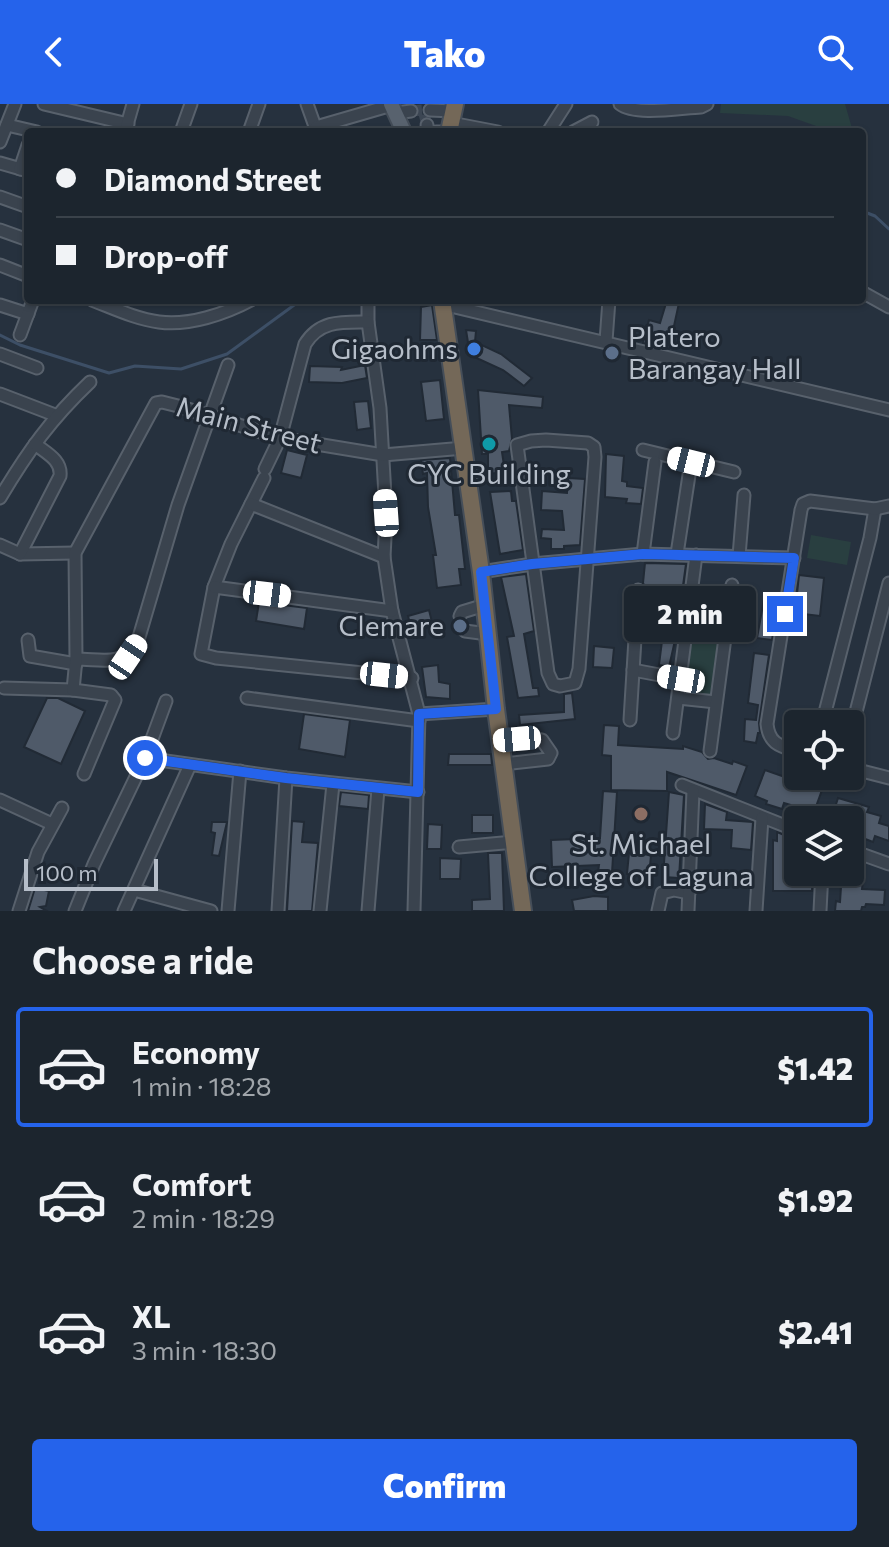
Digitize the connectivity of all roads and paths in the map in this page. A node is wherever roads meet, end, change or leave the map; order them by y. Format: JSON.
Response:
{"nodes":[{"id":1,"x":15,"y":104,"type":"edge"},
{"id":2,"x":44,"y":104,"type":"edge"},
{"id":3,"x":133,"y":104,"type":"edge"},
{"id":4,"x":191,"y":104,"type":"edge"},
{"id":5,"x":259,"y":104,"type":"edge"},
{"id":6,"x":307,"y":104,"type":"edge"},
{"id":7,"x":566,"y":104,"type":"edge"},
{"id":8,"x":620,"y":104,"type":"edge"},
{"id":9,"x":707,"y":104,"type":"edge"},
{"id":10,"x":397,"y":108,"type":"edge"},
{"id":11,"x":430,"y":110,"type":"dead end"},
{"id":12,"x":452,"y":118,"type":"edge"},
{"id":13,"x":592,"y":122,"type":"dead end"},
{"id":14,"x":7,"y":125,"type":"junction"},
{"id":15,"x":127,"y":128,"type":"edge"},
{"id":16,"x":182,"y":128,"type":"edge"},
{"id":17,"x":250,"y":128,"type":"edge"},
{"id":18,"x":315,"y":128,"type":"edge"},
{"id":19,"x":323,"y":128,"type":"edge"},
{"id":20,"x":403,"y":128,"type":"edge"},
{"id":21,"x":434,"y":128,"type":"edge"},
{"id":22,"x":485,"y":128,"type":"edge"},
{"id":23,"x":551,"y":128,"type":"edge"},
{"id":24,"x":581,"y":128,"type":"edge"},
{"id":25,"x":24,"y":129,"type":"edge"},
{"id":26,"x":0,"y":142,"type":"edge"},
{"id":27,"x":0,"y":163,"type":"edge"},
{"id":28,"x":24,"y":170,"type":"edge"},
{"id":29,"x":0,"y":197,"type":"edge"},
{"id":30,"x":24,"y":206,"type":"edge"},
{"id":31,"x":0,"y":230,"type":"edge"},
{"id":32,"x":24,"y":239,"type":"edge"},
{"id":33,"x":0,"y":265,"type":"edge"},
{"id":34,"x":24,"y":274,"type":"edge"},
{"id":35,"x":866,"y":294,"type":"edge"},
{"id":36,"x":32,"y":304,"type":"edge"},
{"id":37,"x":117,"y":304,"type":"edge"},
{"id":38,"x":244,"y":304,"type":"edge"},
{"id":39,"x":368,"y":304,"type":"edge"},
{"id":40,"x":442,"y":304,"type":"edge"},
{"id":41,"x":450,"y":304,"type":"edge"},
{"id":42,"x":609,"y":304,"type":"edge"},
{"id":43,"x":0,"y":305,"type":"edge"},
{"id":44,"x":889,"y":307,"type":"edge"},
{"id":45,"x":28,"y":314,"type":"junction"},
{"id":46,"x":368,"y":322,"type":"junction"},
{"id":47,"x":20,"y":335,"type":"dead end"},
{"id":48,"x":606,"y":341,"type":"junction"},
{"id":49,"x":0,"y":354,"type":"edge"},
{"id":50,"x":228,"y":365,"type":"dead end"},
{"id":51,"x":37,"y":368,"type":"dead end"},
{"id":52,"x":90,"y":382,"type":"dead end"},
{"id":53,"x":0,"y":394,"type":"edge"},
{"id":54,"x":889,"y":410,"type":"edge"},
{"id":55,"x":55,"y":415,"type":"junction"},
{"id":56,"x":209,"y":417,"type":"junction"},
{"id":57,"x":280,"y":438,"type":"junction"},
{"id":58,"x":35,"y":444,"type":"junction"},
{"id":59,"x":464,"y":448,"type":"junction"},
{"id":60,"x":643,"y":450,"type":"dead end"},
{"id":61,"x":383,"y":455,"type":"junction"},
{"id":62,"x":655,"y":462,"type":"dead end"},
{"id":63,"x":691,"y":462,"type":"junction"},
{"id":64,"x":734,"y":472,"type":"dead end"},
{"id":65,"x":744,"y":495,"type":"dead end"},
{"id":66,"x":0,"y":498,"type":"edge"},
{"id":67,"x":251,"y":504,"type":"junction"},
{"id":68,"x":889,"y":506,"type":"edge"},
{"id":69,"x":875,"y":509,"type":"junction"},
{"id":70,"x":0,"y":545,"type":"edge"},
{"id":71,"x":75,"y":553,"type":"junction"},
{"id":72,"x":20,"y":554,"type":"junction"},
{"id":73,"x":643,"y":554,"type":"junction"},
{"id":74,"x":677,"y":554,"type":"junction"},
{"id":75,"x":696,"y":555,"type":"junction"},
{"id":76,"x":739,"y":556,"type":"junction"},
{"id":77,"x":384,"y":557,"type":"junction"},
{"id":78,"x":794,"y":558,"type":"junction"},
{"id":79,"x":587,"y":559,"type":"junction"},
{"id":80,"x":532,"y":564,"type":"junction"},
{"id":81,"x":481,"y":572,"type":"junction"},
{"id":82,"x":889,"y":583,"type":"edge"},
{"id":83,"x":732,"y":585,"type":"dead end"},
{"id":84,"x":214,"y":587,"type":"junction"},
{"id":85,"x":638,"y":590,"type":"dead end"},
{"id":86,"x":485,"y":605,"type":"junction"},
{"id":87,"x":392,"y":611,"type":"junction"},
{"id":88,"x":637,"y":612,"type":"junction"},
{"id":89,"x":690,"y":614,"type":"junction"},
{"id":90,"x":728,"y":615,"type":"junction"},
{"id":91,"x":488,"y":634,"type":"junction"},
{"id":92,"x":28,"y":640,"type":"dead end"},
{"id":93,"x":76,"y":662,"type":"junction"},
{"id":94,"x":633,"y":670,"type":"junction"},
{"id":95,"x":412,"y":678,"type":"junction"},
{"id":96,"x":681,"y":679,"type":"junction"},
{"id":97,"x":4,"y":688,"type":"dead end"},
{"id":98,"x":73,"y":690,"type":"junction"},
{"id":99,"x":247,"y":698,"type":"dead end"},
{"id":100,"x":678,"y":698,"type":"junction"},
{"id":101,"x":166,"y":701,"type":"dead end"},
{"id":102,"x":716,"y":702,"type":"junction"},
{"id":103,"x":496,"y":709,"type":"junction"},
{"id":104,"x":826,"y":710,"type":"edge"},
{"id":105,"x":857,"y":710,"type":"edge"},
{"id":106,"x":419,"y":717,"type":"junction"},
{"id":107,"x":630,"y":720,"type":"dead end"},
{"id":108,"x":673,"y":733,"type":"dead end"},
{"id":109,"x":501,"y":741,"type":"junction"},
{"id":110,"x":784,"y":746,"type":"edge"},
{"id":111,"x":710,"y":751,"type":"dead end"},
{"id":112,"x":145,"y":758,"type":"junction"},
{"id":113,"x":504,"y":764,"type":"junction"},
{"id":114,"x":190,"y":765,"type":"junction"},
{"id":115,"x":240,"y":771,"type":"junction"},
{"id":116,"x":864,"y":772,"type":"edge"},
{"id":117,"x":84,"y":774,"type":"dead end"},
{"id":118,"x":286,"y":778,"type":"junction"},
{"id":119,"x":889,"y":778,"type":"edge"},
{"id":120,"x":333,"y":784,"type":"junction"},
{"id":121,"x":378,"y":789,"type":"junction"},
{"id":122,"x":418,"y":792,"type":"junction"},
{"id":123,"x":1,"y":802,"type":"edge"},
{"id":124,"x":62,"y":808,"type":"dead end"},
{"id":125,"x":762,"y":818,"type":"junction"},
{"id":126,"x":52,"y":824,"type":"junction"},
{"id":127,"x":784,"y":826,"type":"edge"},
{"id":128,"x":514,"y":842,"type":"junction"},
{"id":129,"x":459,"y":847,"type":"dead end"},
{"id":130,"x":864,"y":855,"type":"edge"},
{"id":131,"x":889,"y":864,"type":"edge"},
{"id":132,"x":821,"y":886,"type":"edge"},
{"id":133,"x":134,"y":890,"type":"junction"},
{"id":134,"x":689,"y":893,"type":"junction"},
{"id":135,"x":19,"y":911,"type":"edge"},
{"id":136,"x":75,"y":911,"type":"edge"},
{"id":137,"x":124,"y":911,"type":"edge"},
{"id":138,"x":211,"y":911,"type":"edge"},
{"id":139,"x":228,"y":911,"type":"edge"},
{"id":140,"x":278,"y":911,"type":"edge"},
{"id":141,"x":320,"y":911,"type":"edge"},
{"id":142,"x":368,"y":911,"type":"edge"},
{"id":143,"x":414,"y":911,"type":"edge"},
{"id":144,"x":523,"y":911,"type":"edge"},
{"id":145,"x":658,"y":911,"type":"edge"},
{"id":146,"x":688,"y":911,"type":"edge"},
{"id":147,"x":756,"y":911,"type":"edge"},
{"id":148,"x":820,"y":911,"type":"edge"}],
"edges":[{"from":1,"to":14,"type":"street"},
{"from":2,"to":15,"type":"street"},
{"from":3,"to":15,"type":"street"},
{"from":4,"to":16,"type":"street"},
{"from":5,"to":17,"type":"street"},
{"from":6,"to":18,"type":"street"},
{"from":7,"to":23,"type":"street"},
{"from":8,"to":9,"type":"street"},
{"from":10,"to":19,"type":"street"},
{"from":10,"to":20,"type":"main road"},
{"from":11,"to":12,"type":"street"},
{"from":12,"to":21,"type":"street"},
{"from":12,"to":22,"type":"street"},
{"from":13,"to":24,"type":"street"},
{"from":14,"to":25,"type":"street"},
{"from":14,"to":26,"type":"street"},
{"from":27,"to":28,"type":"street"},
{"from":29,"to":30,"type":"street"},
{"from":31,"to":32,"type":"street"},
{"from":33,"to":34,"type":"street"},
{"from":35,"to":44,"type":"street"},
{"from":36,"to":45,"type":"street"},
{"from":37,"to":38,"type":"street"},
{"from":39,"to":46,"type":"street"},
{"from":40,"to":59,"type":"highway"},
{"from":41,"to":48,"type":"street"},
{"from":42,"to":48,"type":"street"},
{"from":43,"to":45,"type":"street"},
{"from":45,"to":47,"type":"street"},
{"from":46,"to":57,"type":"street"},
{"from":46,"to":61,"type":"street"},
{"from":48,"to":54,"type":"street"},
{"from":49,"to":51,"type":"street"},
{"from":50,"to":56,"type":"street"},
{"from":52,"to":55,"type":"street"},
{"from":53,"to":55,"type":"street"},
{"from":55,"to":58,"type":"street"},
{"from":56,"to":57,"type":"street","name":"Main Street"},
{"from":56,"to":71,"type":"street","name":"Main Street"},
{"from":56,"to":93,"type":"street"},
{"from":57,"to":61,"type":"street","name":"Main Street"},
{"from":57,"to":67,"type":"street"},
{"from":58,"to":66,"type":"street"},
{"from":58,"to":72,"type":"street"},
{"from":59,"to":61,"type":"street","name":"Main Street"},
{"from":59,"to":81,"type":"highway"},
{"from":60,"to":63,"type":"street"},
{"from":61,"to":77,"type":"street"},
{"from":62,"to":73,"type":"street"},
{"from":63,"to":64,"type":"street"},
{"from":63,"to":74,"type":"street"},
{"from":65,"to":76,"type":"street"},
{"from":67,"to":77,"type":"street"},
{"from":67,"to":84,"type":"street"},
{"from":68,"to":69,"type":"street"},
{"from":69,"to":78,"type":"street"},
{"from":69,"to":104,"type":"street"},
{"from":70,"to":72,"type":"street"},
{"from":71,"to":72,"type":"street"},
{"from":71,"to":93,"type":"street"},
{"from":73,"to":74,"type":"street"},
{"from":73,"to":79,"type":"street"},
{"from":74,"to":75,"type":"street"},
{"from":75,"to":76,"type":"street"},
{"from":75,"to":89,"type":"street"},
{"from":76,"to":78,"type":"street"},
{"from":77,"to":87,"type":"street"},
{"from":78,"to":110,"type":"street"},
{"from":79,"to":80,"type":"street"},
{"from":79,"to":80,"type":"street"},
{"from":79,"to":80,"type":"street"},
{"from":80,"to":81,"type":"street"},
{"from":81,"to":86,"type":"highway"},
{"from":82,"to":105,"type":"street"},
{"from":83,"to":90,"type":"street"},
{"from":84,"to":87,"type":"street"},
{"from":84,"to":95,"type":"street"},
{"from":85,"to":88,"type":"street"},
{"from":86,"to":91,"type":"highway"},
{"from":86,"to":91,"type":"street"},
{"from":87,"to":95,"type":"street"},
{"from":88,"to":89,"type":"street"},
{"from":88,"to":94,"type":"street"},
{"from":89,"to":90,"type":"street"},
{"from":89,"to":96,"type":"street"},
{"from":90,"to":102,"type":"street"},
{"from":91,"to":103,"type":"highway"},
{"from":92,"to":93,"type":"street"},
{"from":93,"to":98,"type":"street"},
{"from":94,"to":96,"type":"street"},
{"from":94,"to":107,"type":"street"},
{"from":95,"to":106,"type":"street"},
{"from":96,"to":100,"type":"street"},
{"from":97,"to":98,"type":"street"},
{"from":98,"to":117,"type":"street"},
{"from":99,"to":106,"type":"street"},
{"from":100,"to":102,"type":"street"},
{"from":100,"to":108,"type":"street"},
{"from":101,"to":112,"type":"street"},
{"from":102,"to":111,"type":"street"},
{"from":103,"to":106,"type":"street"},
{"from":103,"to":109,"type":"highway"},
{"from":106,"to":122,"type":"street"},
{"from":109,"to":113,"type":"highway"},
{"from":109,"to":113,"type":"street"},
{"from":112,"to":114,"type":"street"},
{"from":112,"to":136,"type":"street"},
{"from":113,"to":128,"type":"highway"},
{"from":114,"to":115,"type":"street"},
{"from":114,"to":133,"type":"street"},
{"from":115,"to":118,"type":"street"},
{"from":115,"to":139,"type":"street"},
{"from":116,"to":119,"type":"street"},
{"from":118,"to":120,"type":"street"},
{"from":118,"to":140,"type":"street"},
{"from":120,"to":121,"type":"street"},
{"from":120,"to":141,"type":"street"},
{"from":121,"to":122,"type":"street"},
{"from":121,"to":142,"type":"street"},
{"from":122,"to":143,"type":"street"},
{"from":123,"to":126,"type":"street"},
{"from":124,"to":126,"type":"street"},
{"from":125,"to":127,"type":"street"},
{"from":125,"to":134,"type":"street"},
{"from":125,"to":147,"type":"street"},
{"from":126,"to":135,"type":"street"},
{"from":128,"to":129,"type":"street"},
{"from":128,"to":144,"type":"highway"},
{"from":130,"to":131,"type":"street"},
{"from":132,"to":148,"type":"street"},
{"from":133,"to":137,"type":"street"},
{"from":133,"to":138,"type":"street"},
{"from":134,"to":145,"type":"street"},
{"from":134,"to":146,"type":"street"}]}
